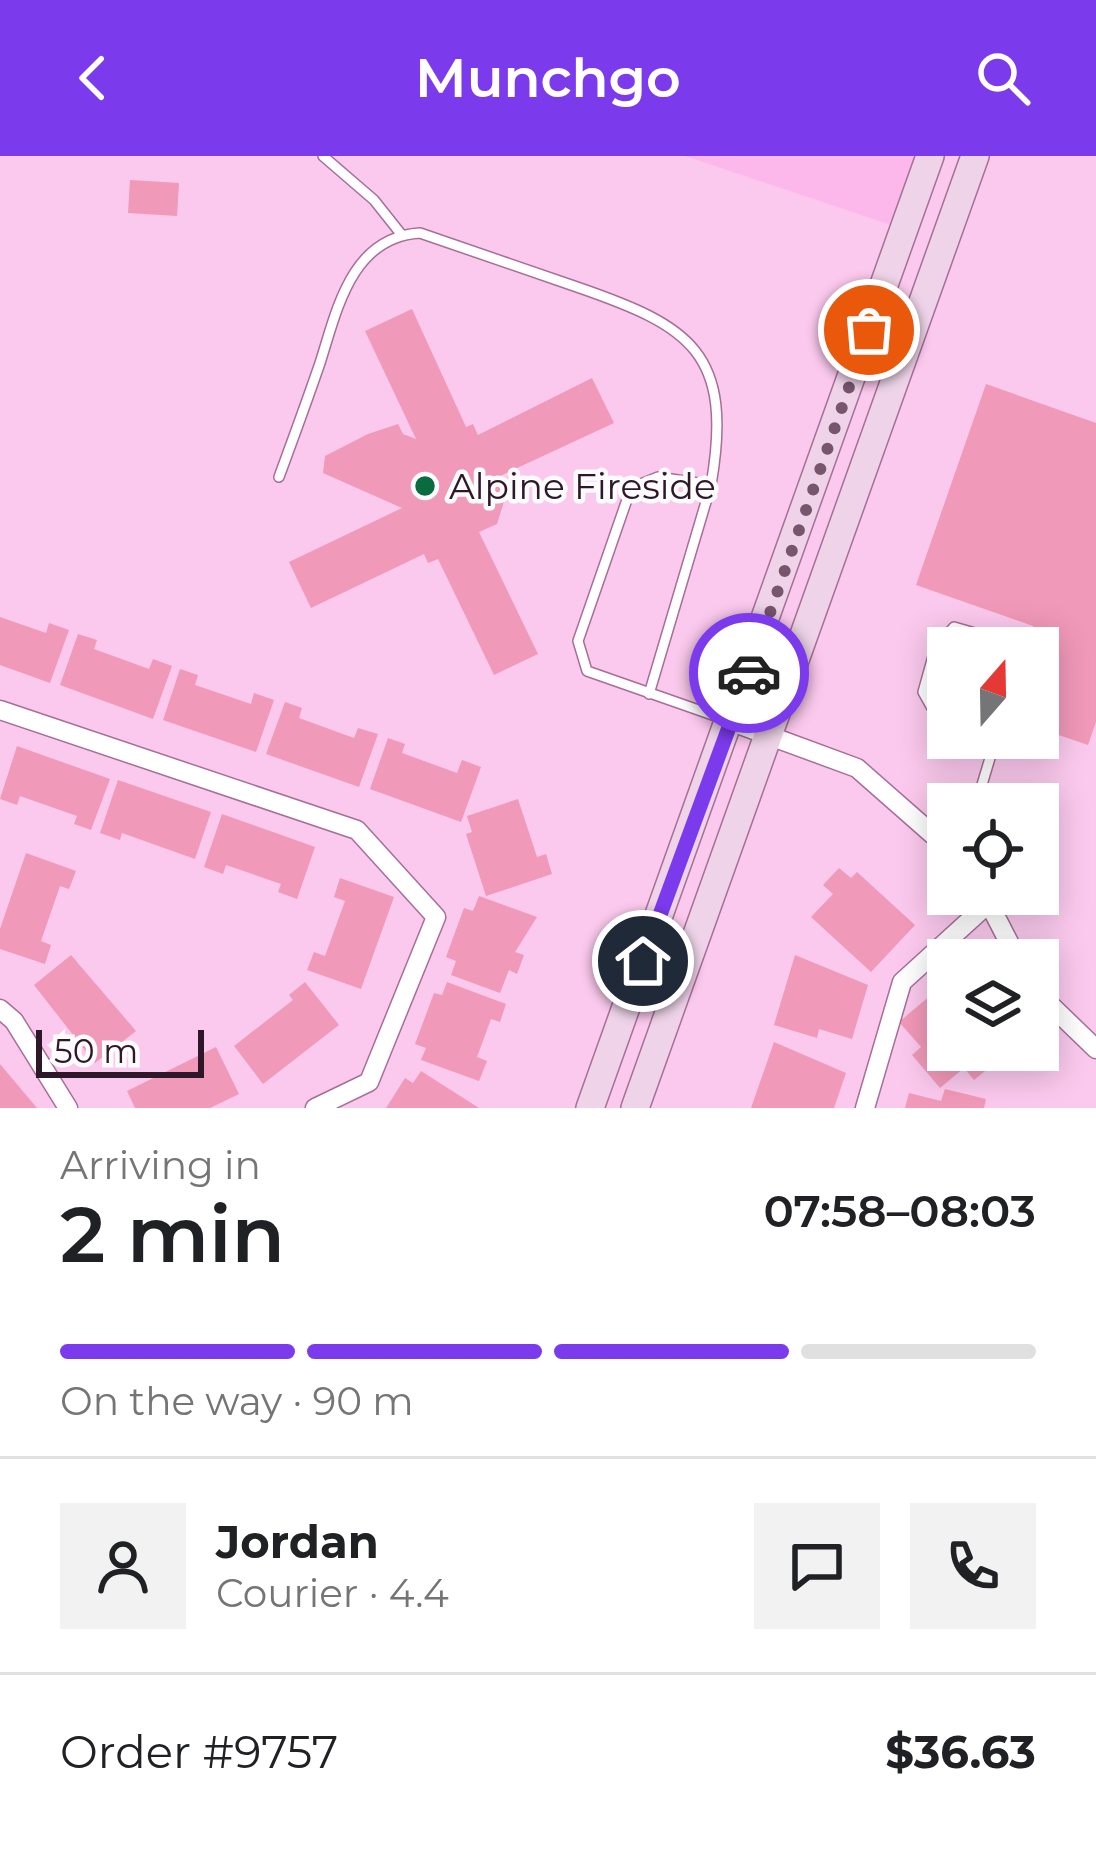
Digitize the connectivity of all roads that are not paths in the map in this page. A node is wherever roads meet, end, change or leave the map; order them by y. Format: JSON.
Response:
{"nodes":[{"id":1,"x":323,"y":156,"type":"edge"},
{"id":2,"x":930,"y":156,"type":"edge"},
{"id":3,"x":975,"y":156,"type":"edge"},
{"id":4,"x":401,"y":234,"type":"junction"},
{"id":5,"x":279,"y":477,"type":"dead end"},
{"id":6,"x":711,"y":485,"type":"junction"},
{"id":7,"x":649,"y":694,"type":"junction"},
{"id":8,"x":0,"y":710,"type":"edge"},
{"id":9,"x":732,"y":722,"type":"junction"},
{"id":10,"x":768,"y":735,"type":"junction"},
{"id":11,"x":927,"y":830,"type":"edge"},
{"id":12,"x":970,"y":915,"type":"edge"},
{"id":13,"x":0,"y":1009,"type":"edge"},
{"id":14,"x":1059,"y":1013,"type":"edge"},
{"id":15,"x":1096,"y":1049,"type":"edge"},
{"id":16,"x":68,"y":1108,"type":"edge"},
{"id":17,"x":315,"y":1108,"type":"edge"},
{"id":18,"x":590,"y":1108,"type":"edge"},
{"id":19,"x":635,"y":1108,"type":"edge"},
{"id":20,"x":865,"y":1108,"type":"edge"}],
"edges":[{"from":1,"to":4,"type":"lane"},
{"from":2,"to":9,"type":"main road"},
{"from":3,"to":10,"type":"main road"},
{"from":4,"to":5,"type":"lane"},
{"from":4,"to":6,"type":"lane"},
{"from":6,"to":7,"type":"lane"},
{"from":6,"to":7,"type":"lane"},
{"from":7,"to":9,"type":"lane"},
{"from":8,"to":17,"type":"street"},
{"from":9,"to":10,"type":"street"},
{"from":9,"to":18,"type":"main road"},
{"from":10,"to":11,"type":"street"},
{"from":10,"to":19,"type":"main road"},
{"from":12,"to":20,"type":"street"},
{"from":13,"to":16,"type":"street"},
{"from":14,"to":15,"type":"street"}]}
